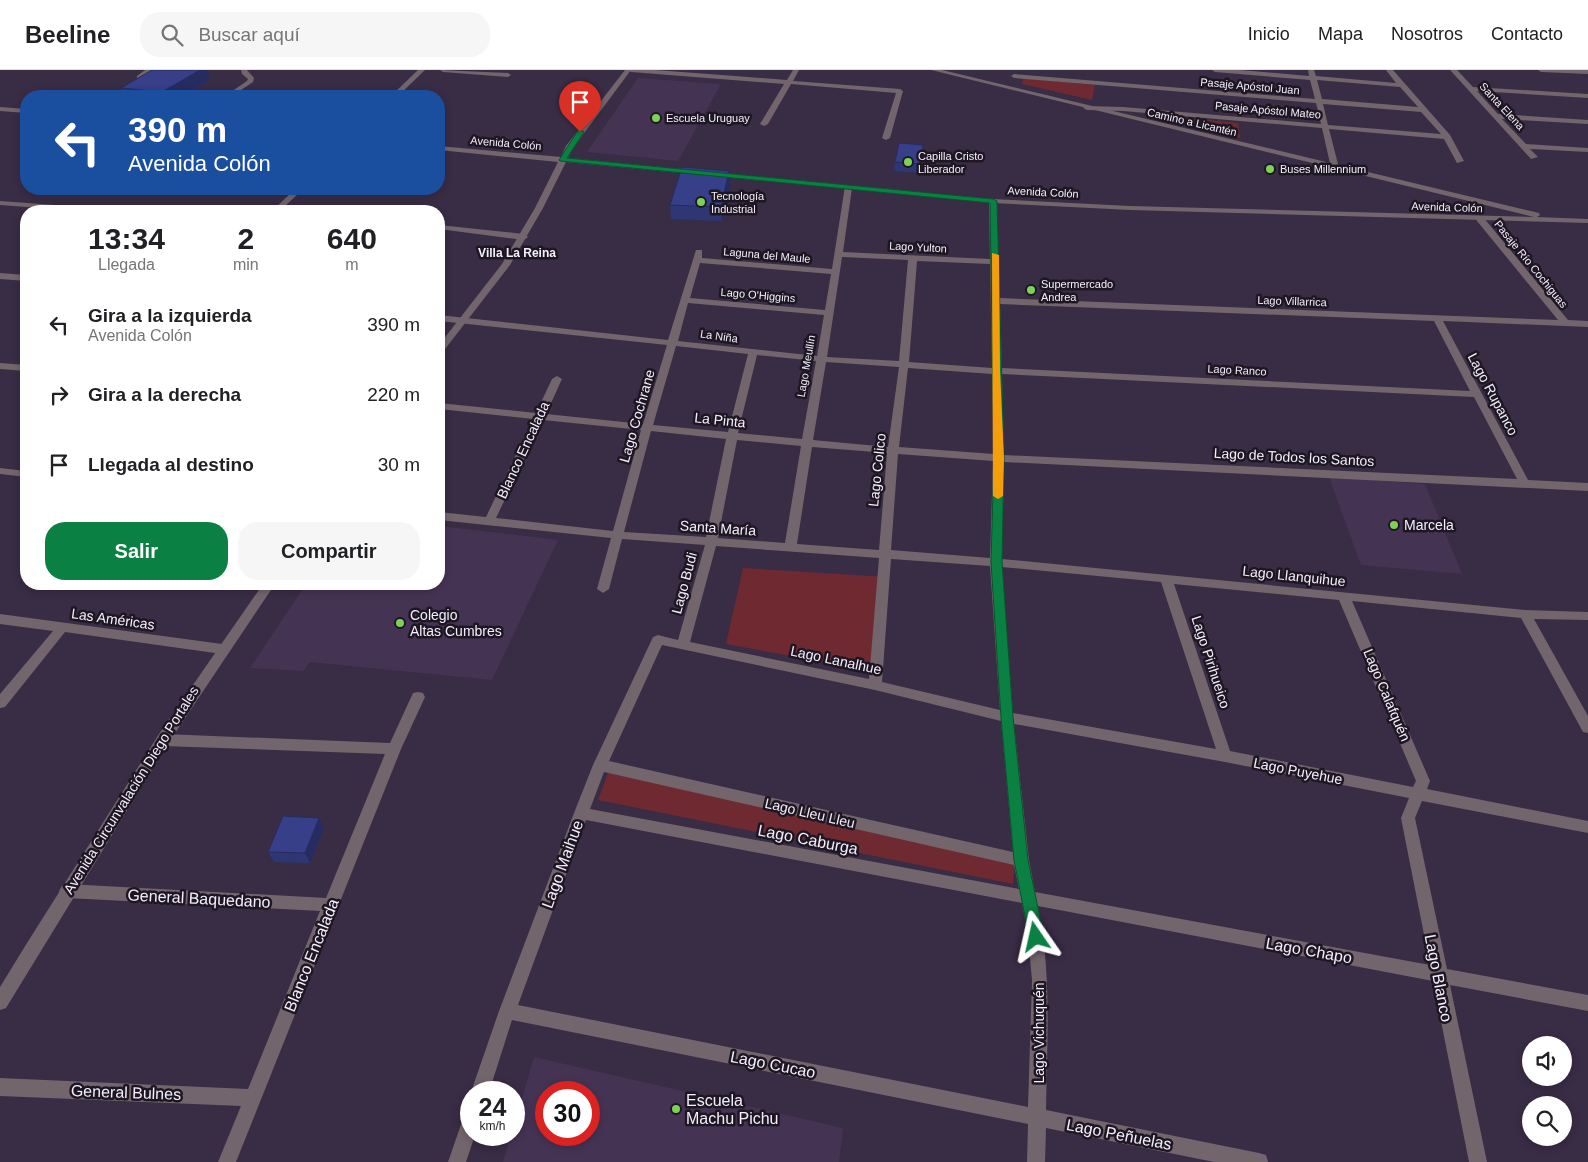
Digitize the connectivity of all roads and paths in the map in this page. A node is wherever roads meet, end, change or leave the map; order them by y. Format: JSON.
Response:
{"nodes":[{"id":1,"x":150,"y":70,"type":"edge"},
{"id":2,"x":244,"y":70,"type":"edge"},
{"id":3,"x":422,"y":70,"type":"edge"},
{"id":4,"x":444,"y":70,"type":"edge"},
{"id":5,"x":629,"y":70,"type":"edge"},
{"id":6,"x":796,"y":70,"type":"edge"},
{"id":7,"x":934,"y":70,"type":"edge"},
{"id":8,"x":1215,"y":70,"type":"edge"},
{"id":9,"x":1389,"y":70,"type":"edge"},
{"id":10,"x":1453,"y":70,"type":"edge"},
{"id":11,"x":1541,"y":70,"type":"edge"},
{"id":12,"x":1588,"y":72,"type":"edge"},
{"id":13,"x":1015,"y":73,"type":"edge"},
{"id":14,"x":1312,"y":74,"type":"edge"},
{"id":15,"x":508,"y":75,"type":"dead end"},
{"id":16,"x":140,"y":77,"type":"edge"},
{"id":17,"x":790,"y":82,"type":"junction"},
{"id":18,"x":1401,"y":85,"type":"junction"},
{"id":19,"x":1471,"y":89,"type":"junction"},
{"id":20,"x":237,"y":90,"type":"edge"},
{"id":21,"x":400,"y":90,"type":"edge"},
{"id":22,"x":1012,"y":90,"type":"junction"},
{"id":23,"x":1588,"y":96,"type":"edge"},
{"id":24,"x":1319,"y":102,"type":"junction"},
{"id":25,"x":1087,"y":108,"type":"junction"},
{"id":26,"x":0,"y":109,"type":"edge"},
{"id":27,"x":20,"y":110,"type":"edge"},
{"id":28,"x":1424,"y":110,"type":"junction"},
{"id":29,"x":1496,"y":116,"type":"junction"},
{"id":30,"x":1588,"y":122,"type":"edge"},
{"id":31,"x":764,"y":124,"type":"dead end"},
{"id":32,"x":1325,"y":127,"type":"junction"},
{"id":33,"x":886,"y":138,"type":"dead end"},
{"id":34,"x":1447,"y":138,"type":"junction"},
{"id":35,"x":1524,"y":146,"type":"junction"},
{"id":36,"x":445,"y":149,"type":"edge"},
{"id":37,"x":1588,"y":150,"type":"edge"},
{"id":38,"x":1534,"y":157,"type":"dead end"},
{"id":39,"x":562,"y":160,"type":"junction"},
{"id":40,"x":1460,"y":161,"type":"dead end"},
{"id":41,"x":1335,"y":168,"type":"junction"},
{"id":42,"x":848,"y":188,"type":"junction"},
{"id":43,"x":1446,"y":194,"type":"junction"},
{"id":44,"x":293,"y":195,"type":"edge"},
{"id":45,"x":993,"y":201,"type":"junction"},
{"id":46,"x":0,"y":203,"type":"edge"},
{"id":47,"x":27,"y":205,"type":"edge"},
{"id":48,"x":282,"y":205,"type":"edge"},
{"id":49,"x":1466,"y":219,"type":"junction"},
{"id":50,"x":1480,"y":219,"type":"junction"},
{"id":51,"x":1560,"y":220,"type":"junction"},
{"id":52,"x":1588,"y":222,"type":"edge"},
{"id":53,"x":445,"y":228,"type":"edge"},
{"id":54,"x":524,"y":237,"type":"junction"},
{"id":55,"x":839,"y":254,"type":"junction"},
{"id":56,"x":698,"y":256,"type":"joint"},
{"id":57,"x":912,"y":258,"type":"junction"},
{"id":58,"x":995,"y":262,"type":"junction"},
{"id":59,"x":836,"y":272,"type":"junction"},
{"id":60,"x":0,"y":276,"type":"edge"},
{"id":61,"x":20,"y":278,"type":"edge"},
{"id":62,"x":685,"y":300,"type":"junction"},
{"id":63,"x":995,"y":301,"type":"junction"},
{"id":64,"x":829,"y":313,"type":"junction"},
{"id":65,"x":1437,"y":318,"type":"junction"},
{"id":66,"x":445,"y":319,"type":"edge"},
{"id":67,"x":461,"y":321,"type":"junction"},
{"id":68,"x":1565,"y":323,"type":"junction"},
{"id":69,"x":1588,"y":324,"type":"edge"},
{"id":70,"x":673,"y":342,"type":"junction"},
{"id":71,"x":445,"y":343,"type":"edge"},
{"id":72,"x":753,"y":353,"type":"junction"},
{"id":73,"x":820,"y":359,"type":"junction"},
{"id":74,"x":904,"y":364,"type":"junction"},
{"id":75,"x":0,"y":366,"type":"edge"},
{"id":76,"x":20,"y":368,"type":"edge"},
{"id":77,"x":996,"y":371,"type":"junction"},
{"id":78,"x":557,"y":379,"type":"dead end"},
{"id":79,"x":1477,"y":394,"type":"junction"},
{"id":80,"x":445,"y":407,"type":"edge"},
{"id":81,"x":539,"y":416,"type":"junction"},
{"id":82,"x":647,"y":428,"type":"junction"},
{"id":83,"x":732,"y":437,"type":"junction"},
{"id":84,"x":806,"y":443,"type":"junction"},
{"id":85,"x":893,"y":450,"type":"junction"},
{"id":86,"x":999,"y":458,"type":"junction"},
{"id":87,"x":0,"y":471,"type":"edge"},
{"id":88,"x":20,"y":473,"type":"edge"},
{"id":89,"x":1524,"y":483,"type":"junction"},
{"id":90,"x":1588,"y":487,"type":"edge"},
{"id":91,"x":445,"y":517,"type":"edge"},
{"id":92,"x":489,"y":522,"type":"junction"},
{"id":93,"x":618,"y":535,"type":"junction"},
{"id":94,"x":711,"y":543,"type":"junction"},
{"id":95,"x":790,"y":548,"type":"junction"},
{"id":96,"x":884,"y":555,"type":"junction"},
{"id":97,"x":996,"y":562,"type":"junction"},
{"id":98,"x":1166,"y":578,"type":"junction"},
{"id":99,"x":603,"y":589,"type":"dead end"},
{"id":100,"x":265,"y":590,"type":"edge"},
{"id":101,"x":1344,"y":597,"type":"junction"},
{"id":102,"x":1525,"y":614,"type":"junction"},
{"id":103,"x":1588,"y":616,"type":"edge"},
{"id":104,"x":0,"y":619,"type":"edge"},
{"id":105,"x":62,"y":628,"type":"junction"},
{"id":106,"x":658,"y":640,"type":"joint"},
{"id":107,"x":683,"y":646,"type":"junction"},
{"id":108,"x":222,"y":649,"type":"junction"},
{"id":109,"x":875,"y":685,"type":"junction"},
{"id":110,"x":418,"y":697,"type":"dead end"},
{"id":111,"x":0,"y":703,"type":"edge"},
{"id":112,"x":1007,"y":717,"type":"junction"},
{"id":113,"x":1588,"y":728,"type":"edge"},
{"id":114,"x":163,"y":740,"type":"junction"},
{"id":115,"x":394,"y":749,"type":"junction"},
{"id":116,"x":1224,"y":756,"type":"junction"},
{"id":117,"x":600,"y":765,"type":"junction"},
{"id":118,"x":1416,"y":794,"type":"junction"},
{"id":119,"x":581,"y":813,"type":"junction"},
{"id":120,"x":1588,"y":827,"type":"edge"},
{"id":121,"x":1021,"y":860,"type":"junction"},
{"id":122,"x":67,"y":891,"type":"junction"},
{"id":123,"x":1029,"y":899,"type":"junction"},
{"id":124,"x":332,"y":904,"type":"junction"},
{"id":125,"x":1438,"y":974,"type":"junction"},
{"id":126,"x":0,"y":1002,"type":"edge"},
{"id":127,"x":1588,"y":1003,"type":"edge"},
{"id":128,"x":507,"y":1011,"type":"junction"},
{"id":129,"x":484,"y":1081,"type":"edge"},
{"id":130,"x":0,"y":1087,"type":"edge"},
{"id":131,"x":252,"y":1098,"type":"junction"},
{"id":132,"x":1039,"y":1118,"type":"junction"},
{"id":133,"x":462,"y":1146,"type":"edge"},
{"id":134,"x":227,"y":1162,"type":"edge"},
{"id":135,"x":457,"y":1162,"type":"edge"},
{"id":136,"x":1036,"y":1162,"type":"edge"},
{"id":137,"x":1259,"y":1162,"type":"edge"},
{"id":138,"x":1478,"y":1162,"type":"edge"}],
"edges":[{"from":1,"to":16,"type":"street"},
{"from":2,"to":20,"type":"street"},
{"from":3,"to":21,"type":"street"},
{"from":4,"to":15,"type":"street"},
{"from":5,"to":17,"type":"street"},
{"from":5,"to":39,"type":"street"},
{"from":6,"to":17,"type":"street"},
{"from":7,"to":22,"type":"street","name":"Camino a Licantén"},
{"from":8,"to":14,"type":"street"},
{"from":9,"to":18,"type":"street"},
{"from":10,"to":19,"type":"street","name":"Santa Elena"},
{"from":11,"to":12,"type":"street"},
{"from":13,"to":22,"type":"street"},
{"from":13,"to":24,"type":"street","name":"Pasaje Apóstol Juan"},
{"from":14,"to":18,"type":"street"},
{"from":14,"to":24,"type":"street"},
{"from":17,"to":31,"type":"street"},
{"from":17,"to":33,"type":"street"},
{"from":18,"to":28,"type":"street"},
{"from":19,"to":23,"type":"street"},
{"from":19,"to":29,"type":"street","name":"Santa Elena"},
{"from":22,"to":25,"type":"street","name":"Camino a Licantén"},
{"from":24,"to":28,"type":"street","name":"Pasaje Apóstol Juan"},
{"from":24,"to":32,"type":"street"},
{"from":25,"to":32,"type":"street","name":"Pasaje Apóstol Mateo"},
{"from":25,"to":41,"type":"street","name":"Camino a Licantén"},
{"from":26,"to":27,"type":"street"},
{"from":28,"to":34,"type":"street"},
{"from":29,"to":30,"type":"street"},
{"from":29,"to":35,"type":"street","name":"Santa Elena"},
{"from":32,"to":34,"type":"street","name":"Pasaje Apóstol Mateo"},
{"from":32,"to":41,"type":"street"},
{"from":34,"to":40,"type":"street"},
{"from":35,"to":37,"type":"street"},
{"from":35,"to":38,"type":"street","name":"Santa Elena"},
{"from":36,"to":39,"type":"street","name":"Avenida Colón"},
{"from":39,"to":42,"type":"street","name":"Avenida Colón"},
{"from":39,"to":54,"type":"street"},
{"from":41,"to":43,"type":"street","name":"Camino a Licantén"},
{"from":42,"to":45,"type":"street","name":"Avenida Colón"},
{"from":42,"to":55,"type":"street","name":"Lago Meullín"},
{"from":43,"to":49,"type":"street"},
{"from":43,"to":51,"type":"street","name":"Camino a Licantén"},
{"from":44,"to":48,"type":"street"},
{"from":45,"to":49,"type":"street","name":"Avenida Colón"},
{"from":45,"to":58,"type":"street","name":"Lago Vichuquén"},
{"from":46,"to":47,"type":"street"},
{"from":49,"to":50,"type":"street","name":"Avenida Colón"},
{"from":50,"to":51,"type":"street","name":"Avenida Colón"},
{"from":50,"to":68,"type":"street","name":"Pasaje Río Cochiguas"},
{"from":51,"to":52,"type":"street","name":"Avenida Colón"},
{"from":53,"to":54,"type":"street"},
{"from":54,"to":67,"type":"street"},
{"from":55,"to":57,"type":"street","name":"Lago Yulton"},
{"from":55,"to":59,"type":"street","name":"Lago Meullín"},
{"from":56,"to":59,"type":"street","name":"Laguna del Maule"},
{"from":56,"to":62,"type":"street","name":"Lago Cochrane"},
{"from":57,"to":58,"type":"street","name":"Lago Yulton"},
{"from":57,"to":74,"type":"street","name":"Lago Colico"},
{"from":58,"to":63,"type":"street","name":"Lago Vichuquén"},
{"from":59,"to":64,"type":"street","name":"Lago Meullín"},
{"from":60,"to":61,"type":"street"},
{"from":62,"to":64,"type":"street","name":"Lago O'Higgins"},
{"from":62,"to":70,"type":"street","name":"Lago Cochrane"},
{"from":63,"to":65,"type":"street","name":"Lago Villarrica"},
{"from":63,"to":77,"type":"street","name":"Lago Vichuquén"},
{"from":64,"to":73,"type":"street","name":"Lago Meullín"},
{"from":65,"to":68,"type":"street","name":"Lago Villarrica"},
{"from":65,"to":79,"type":"street","name":"Lago Rupanco"},
{"from":66,"to":67,"type":"street","name":"La Niña"},
{"from":67,"to":70,"type":"street","name":"La Niña"},
{"from":67,"to":71,"type":"street"},
{"from":68,"to":69,"type":"street","name":"Lago Villarrica"},
{"from":70,"to":72,"type":"street","name":"La Niña"},
{"from":70,"to":82,"type":"street","name":"Lago Cochrane"},
{"from":72,"to":73,"type":"street","name":"La Niña"},
{"from":72,"to":83,"type":"street","name":"Lago Budi"},
{"from":73,"to":74,"type":"street","name":"La Niña"},
{"from":73,"to":84,"type":"street","name":"Lago Meullín"},
{"from":74,"to":77,"type":"street","name":"La Niña"},
{"from":74,"to":85,"type":"street","name":"Lago Colico"},
{"from":75,"to":76,"type":"street"},
{"from":77,"to":79,"type":"street","name":"Lago Ranco"},
{"from":77,"to":86,"type":"street","name":"Lago Vichuquén"},
{"from":78,"to":81,"type":"street","name":"Blanco Encalada"},
{"from":79,"to":89,"type":"street","name":"Lago Rupanco"},
{"from":80,"to":81,"type":"street","name":"La Pinta"},
{"from":81,"to":82,"type":"street","name":"La Pinta"},
{"from":81,"to":92,"type":"street","name":"Blanco Encalada"},
{"from":82,"to":83,"type":"street","name":"La Pinta"},
{"from":82,"to":93,"type":"street","name":"Lago Cochrane"},
{"from":83,"to":84,"type":"street","name":"La Pinta"},
{"from":83,"to":94,"type":"street","name":"Lago Budi"},
{"from":84,"to":85,"type":"street","name":"La Pinta"},
{"from":84,"to":95,"type":"street","name":"Lago Meullín"},
{"from":85,"to":86,"type":"street","name":"La Pinta"},
{"from":85,"to":96,"type":"street","name":"Lago Colico"},
{"from":86,"to":89,"type":"street","name":"Lago de Todos los Santos"},
{"from":86,"to":97,"type":"street","name":"Lago Vichuquén"},
{"from":87,"to":88,"type":"street"},
{"from":89,"to":90,"type":"street","name":"Lago de Todos los Santos"},
{"from":91,"to":92,"type":"street","name":"Santa María"},
{"from":92,"to":93,"type":"street","name":"Santa María"},
{"from":93,"to":94,"type":"street","name":"Santa María"},
{"from":93,"to":99,"type":"street","name":"Lago Cochrane"},
{"from":94,"to":95,"type":"street","name":"Santa María"},
{"from":94,"to":107,"type":"street","name":"Lago Budi"},
{"from":95,"to":96,"type":"street","name":"Santa María"},
{"from":96,"to":97,"type":"street","name":"Santa María"},
{"from":96,"to":109,"type":"street","name":"Lago Colico"},
{"from":97,"to":98,"type":"street","name":"Lago Llanquihue"},
{"from":97,"to":112,"type":"street","name":"Lago Vichuquén"},
{"from":98,"to":101,"type":"street","name":"Lago Llanquihue"},
{"from":98,"to":116,"type":"street","name":"Lago Pirihueico"},
{"from":100,"to":108,"type":"street","name":"Avenida Circunvalación Diego Portales"},
{"from":101,"to":102,"type":"street","name":"Lago Llanquihue"},
{"from":101,"to":118,"type":"street","name":"Lago Calafquén"},
{"from":102,"to":103,"type":"street","name":"Lago Llanquihue"},
{"from":102,"to":113,"type":"street"},
{"from":104,"to":105,"type":"street","name":"Las Américas"},
{"from":105,"to":108,"type":"street","name":"Las Américas"},
{"from":105,"to":111,"type":"street"},
{"from":106,"to":107,"type":"street","name":"Lago Lanalhue"},
{"from":106,"to":117,"type":"street","name":"Lago Maihue"},
{"from":107,"to":109,"type":"street","name":"Lago Lanalhue"},
{"from":108,"to":114,"type":"street","name":"Avenida Circunvalación Diego Portales"},
{"from":109,"to":112,"type":"street","name":"Lago Lanalhue"},
{"from":110,"to":115,"type":"street","name":"Blanco Encalada"},
{"from":112,"to":116,"type":"street","name":"Lago Puyehue"},
{"from":112,"to":121,"type":"street","name":"Lago Vichuquén"},
{"from":114,"to":115,"type":"street"},
{"from":114,"to":122,"type":"street","name":"Avenida Circunvalación Diego Portales"},
{"from":115,"to":124,"type":"street","name":"Blanco Encalada"},
{"from":116,"to":118,"type":"street","name":"Lago Puyehue"},
{"from":117,"to":119,"type":"street","name":"Lago Maihue"},
{"from":117,"to":121,"type":"street","name":"Lago Lleu Lleu"},
{"from":118,"to":120,"type":"street","name":"Lago Puyehue"},
{"from":118,"to":125,"type":"street","name":"Lago Blanco"},
{"from":119,"to":123,"type":"street","name":"Lago Caburga"},
{"from":119,"to":128,"type":"street","name":"Lago Maihue"},
{"from":121,"to":123,"type":"street","name":"Lago Vichuquén"},
{"from":122,"to":124,"type":"street","name":"General Baquedano"},
{"from":122,"to":126,"type":"street","name":"Avenida Circunvalación Diego Portales"},
{"from":123,"to":125,"type":"street","name":"Lago Chapo"},
{"from":123,"to":132,"type":"street","name":"Lago Vichuquén"},
{"from":124,"to":131,"type":"street","name":"Blanco Encalada"},
{"from":125,"to":127,"type":"street","name":"Lago Chapo"},
{"from":125,"to":138,"type":"street","name":"Lago Blanco"},
{"from":128,"to":129,"type":"street","name":"Lago Maihue"},
{"from":128,"to":132,"type":"street","name":"Lago Cucao"},
{"from":130,"to":131,"type":"street","name":"General Bulnes"},
{"from":131,"to":134,"type":"street","name":"Blanco Encalada"},
{"from":132,"to":136,"type":"street","name":"Lago Vichuquén"},
{"from":132,"to":137,"type":"street","name":"Lago Peñuelas"},
{"from":133,"to":135,"type":"street"}]}
